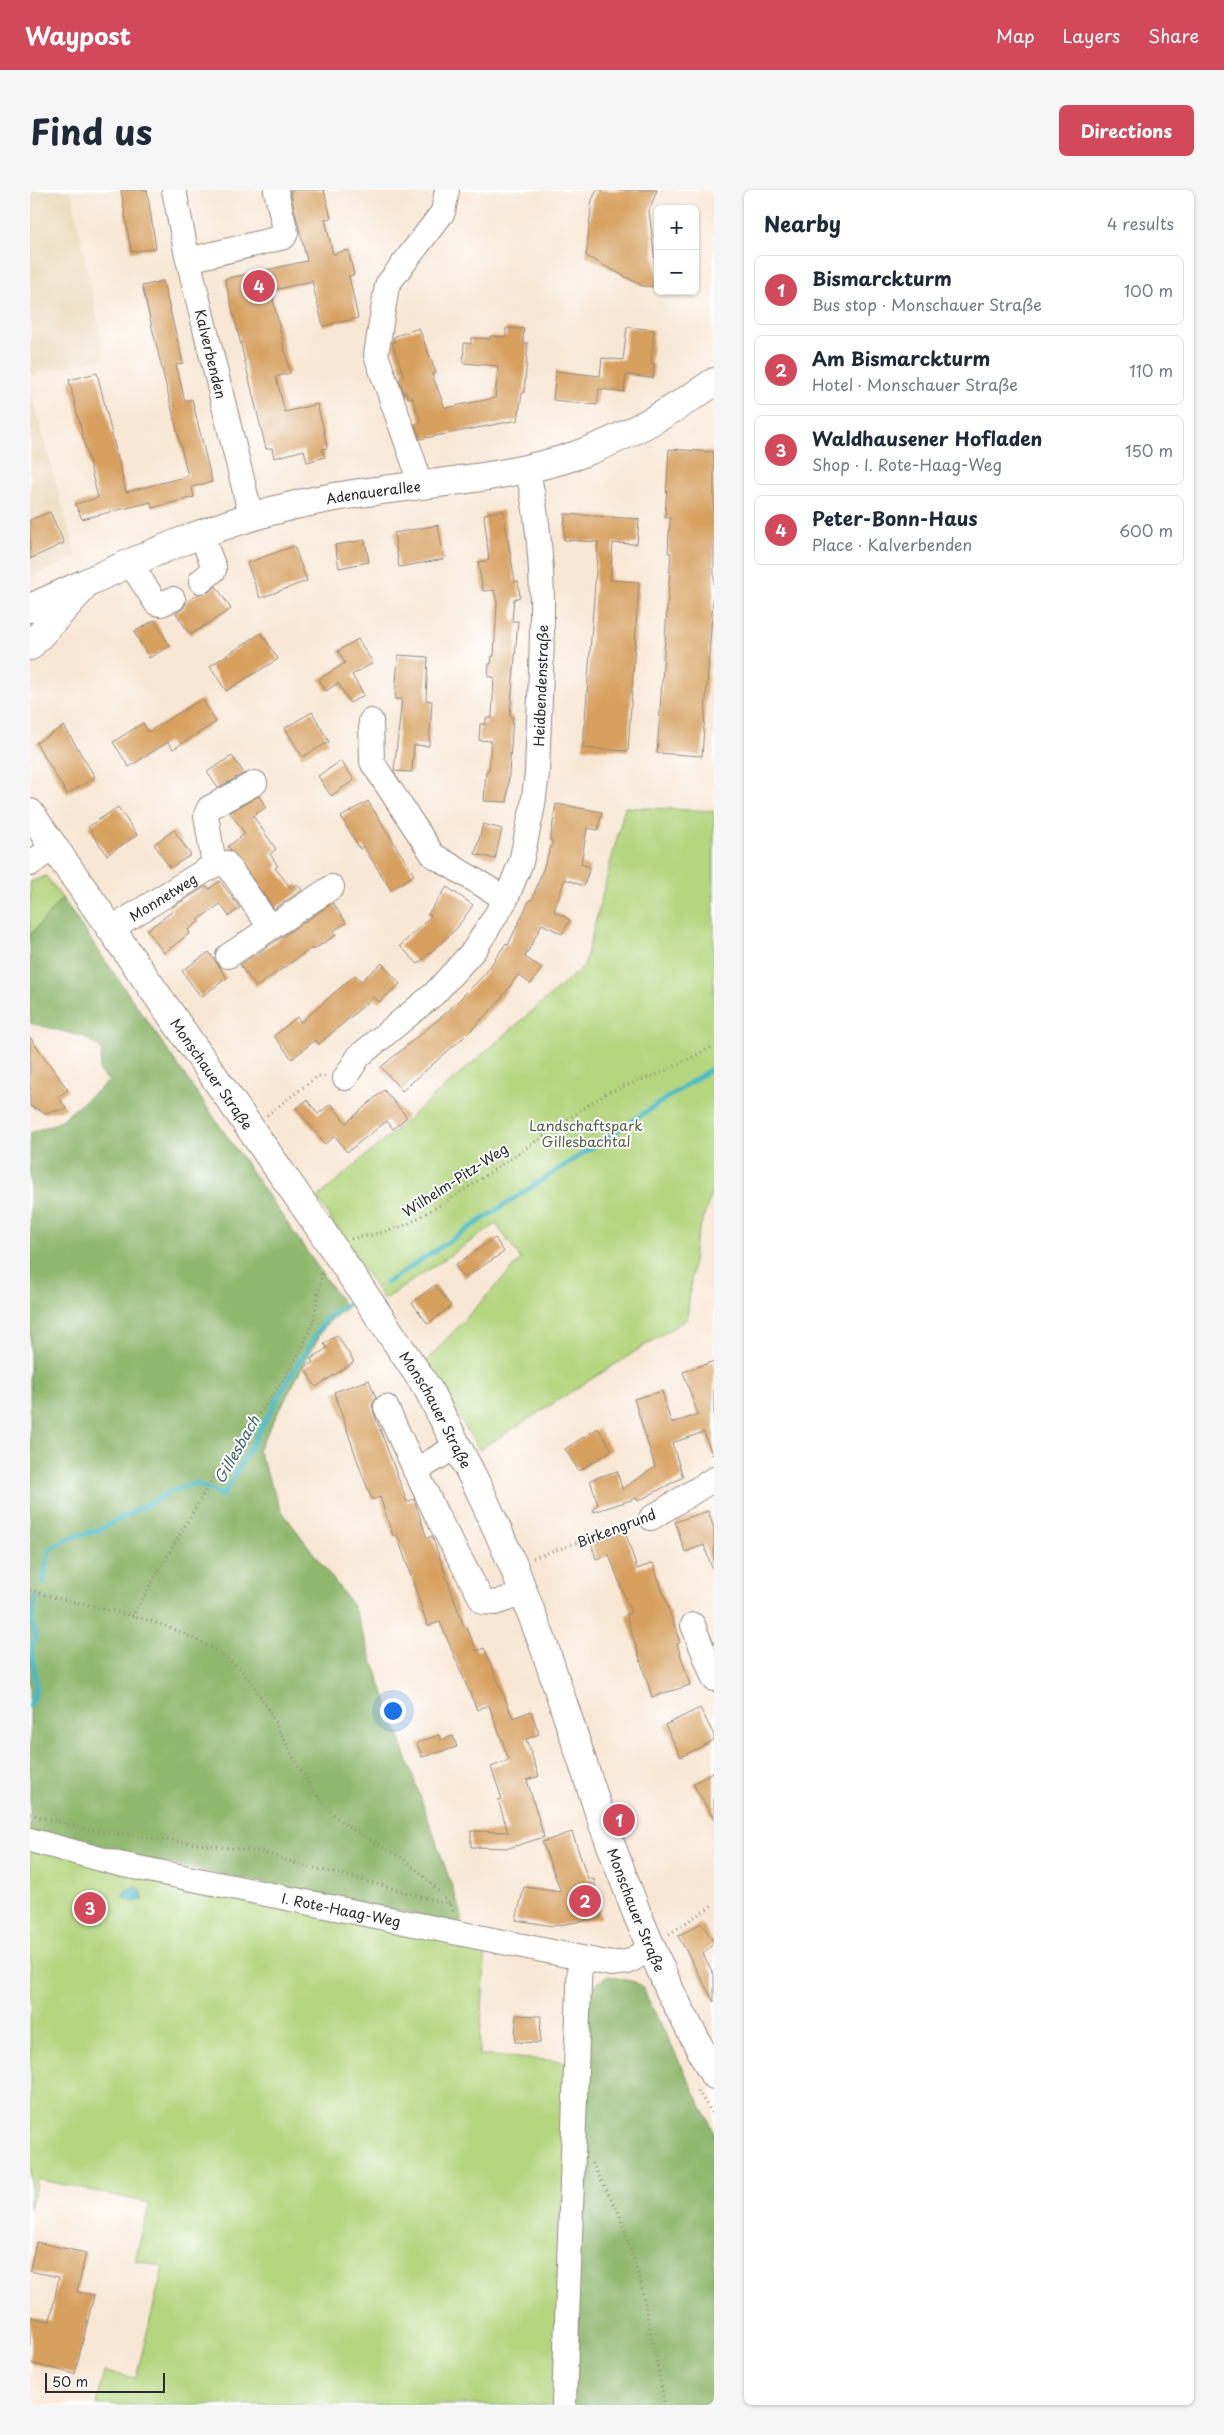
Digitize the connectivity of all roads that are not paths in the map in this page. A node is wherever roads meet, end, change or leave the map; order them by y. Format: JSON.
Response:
{"nodes":[{"id":1,"x":174,"y":190,"type":"edge"},
{"id":2,"x":447,"y":190,"type":"edge"},
{"id":3,"x":276,"y":191,"type":"dead end"},
{"id":4,"x":188,"y":260,"type":"junction"},
{"id":5,"x":714,"y":382,"type":"edge"},
{"id":6,"x":527,"y":468,"type":"junction"},
{"id":7,"x":417,"y":485,"type":"junction"},
{"id":8,"x":251,"y":516,"type":"junction"},
{"id":9,"x":200,"y":534,"type":"junction"},
{"id":10,"x":130,"y":563,"type":"junction"},
{"id":11,"x":201,"y":581,"type":"dead end"},
{"id":12,"x":89,"y":582,"type":"junction"},
{"id":13,"x":173,"y":600,"type":"dead end"},
{"id":14,"x":30,"y":608,"type":"edge"},
{"id":15,"x":30,"y":646,"type":"edge"},
{"id":16,"x":371,"y":721,"type":"dead end"},
{"id":17,"x":254,"y":783,"type":"dead end"},
{"id":18,"x":30,"y":812,"type":"edge"},
{"id":19,"x":53,"y":847,"type":"junction"},
{"id":20,"x":30,"y":864,"type":"edge"},
{"id":21,"x":214,"y":865,"type":"junction"},
{"id":22,"x":332,"y":888,"type":"dead end"},
{"id":23,"x":506,"y":900,"type":"junction"},
{"id":24,"x":270,"y":927,"type":"junction"},
{"id":25,"x":111,"y":929,"type":"junction"},
{"id":26,"x":228,"y":956,"type":"dead end"},
{"id":27,"x":345,"y":1078,"type":"road end"},
{"id":28,"x":386,"y":1407,"type":"dead end"},
{"id":29,"x":458,"y":1446,"type":"junction"},
{"id":30,"x":415,"y":1471,"type":"junction"},
{"id":31,"x":714,"y":1479,"type":"edge"},
{"id":32,"x":651,"y":1518,"type":"road end"},
{"id":33,"x":524,"y":1593,"type":"junction"},
{"id":34,"x":694,"y":1625,"type":"dead end"},
{"id":35,"x":712,"y":1665,"type":"edge"},
{"id":36,"x":30,"y":1840,"type":"edge"},
{"id":37,"x":651,"y":1948,"type":"junction"},
{"id":38,"x":580,"y":1958,"type":"junction"},
{"id":39,"x":714,"y":2075,"type":"edge"},
{"id":40,"x":564,"y":2405,"type":"edge"}],
"edges":[{"from":1,"to":4,"type":"street","name":"Kalverbenden"},
{"from":2,"to":7,"type":"street"},
{"from":3,"to":4,"type":"street"},
{"from":4,"to":8,"type":"street","name":"Kalverbenden"},
{"from":5,"to":6,"type":"main road","name":"Adenauerallee"},
{"from":6,"to":7,"type":"main road","name":"Adenauerallee"},
{"from":6,"to":23,"type":"street","name":"Heidbendenstraße"},
{"from":7,"to":8,"type":"main road","name":"Adenauerallee"},
{"from":8,"to":9,"type":"main road","name":"Adenauerallee"},
{"from":9,"to":10,"type":"main road","name":"Adenauerallee"},
{"from":9,"to":11,"type":"street"},
{"from":10,"to":12,"type":"main road","name":"Adenauerallee"},
{"from":10,"to":13,"type":"street"},
{"from":12,"to":14,"type":"main road","name":"Adenauerallee"},
{"from":12,"to":15,"type":"main road"},
{"from":16,"to":23,"type":"street"},
{"from":17,"to":21,"type":"street"},
{"from":18,"to":19,"type":"main road","name":"Monschauer Straße"},
{"from":19,"to":20,"type":"street"},
{"from":19,"to":25,"type":"main road","name":"Monschauer Straße"},
{"from":21,"to":24,"type":"street"},
{"from":21,"to":25,"type":"street","name":"Monnetweg"},
{"from":22,"to":24,"type":"street"},
{"from":23,"to":27,"type":"street","name":"Heidbendenstraße"},
{"from":24,"to":26,"type":"street"},
{"from":25,"to":29,"type":"main road","name":"Monschauer Straße"},
{"from":28,"to":30,"type":"street"},
{"from":29,"to":30,"type":"street"},
{"from":29,"to":33,"type":"main road","name":"Monschauer Straße"},
{"from":30,"to":33,"type":"street"},
{"from":31,"to":32,"type":"street","name":"Birkengrund"},
{"from":33,"to":37,"type":"main road","name":"Monschauer Straße"},
{"from":34,"to":35,"type":"street"},
{"from":36,"to":38,"type":"street","name":"I. Rote-Haag-Weg"},
{"from":37,"to":38,"type":"street","name":"I. Rote-Haag-Weg"},
{"from":37,"to":39,"type":"main road","name":"Monschauer Straße"},
{"from":38,"to":40,"type":"street"}]}
